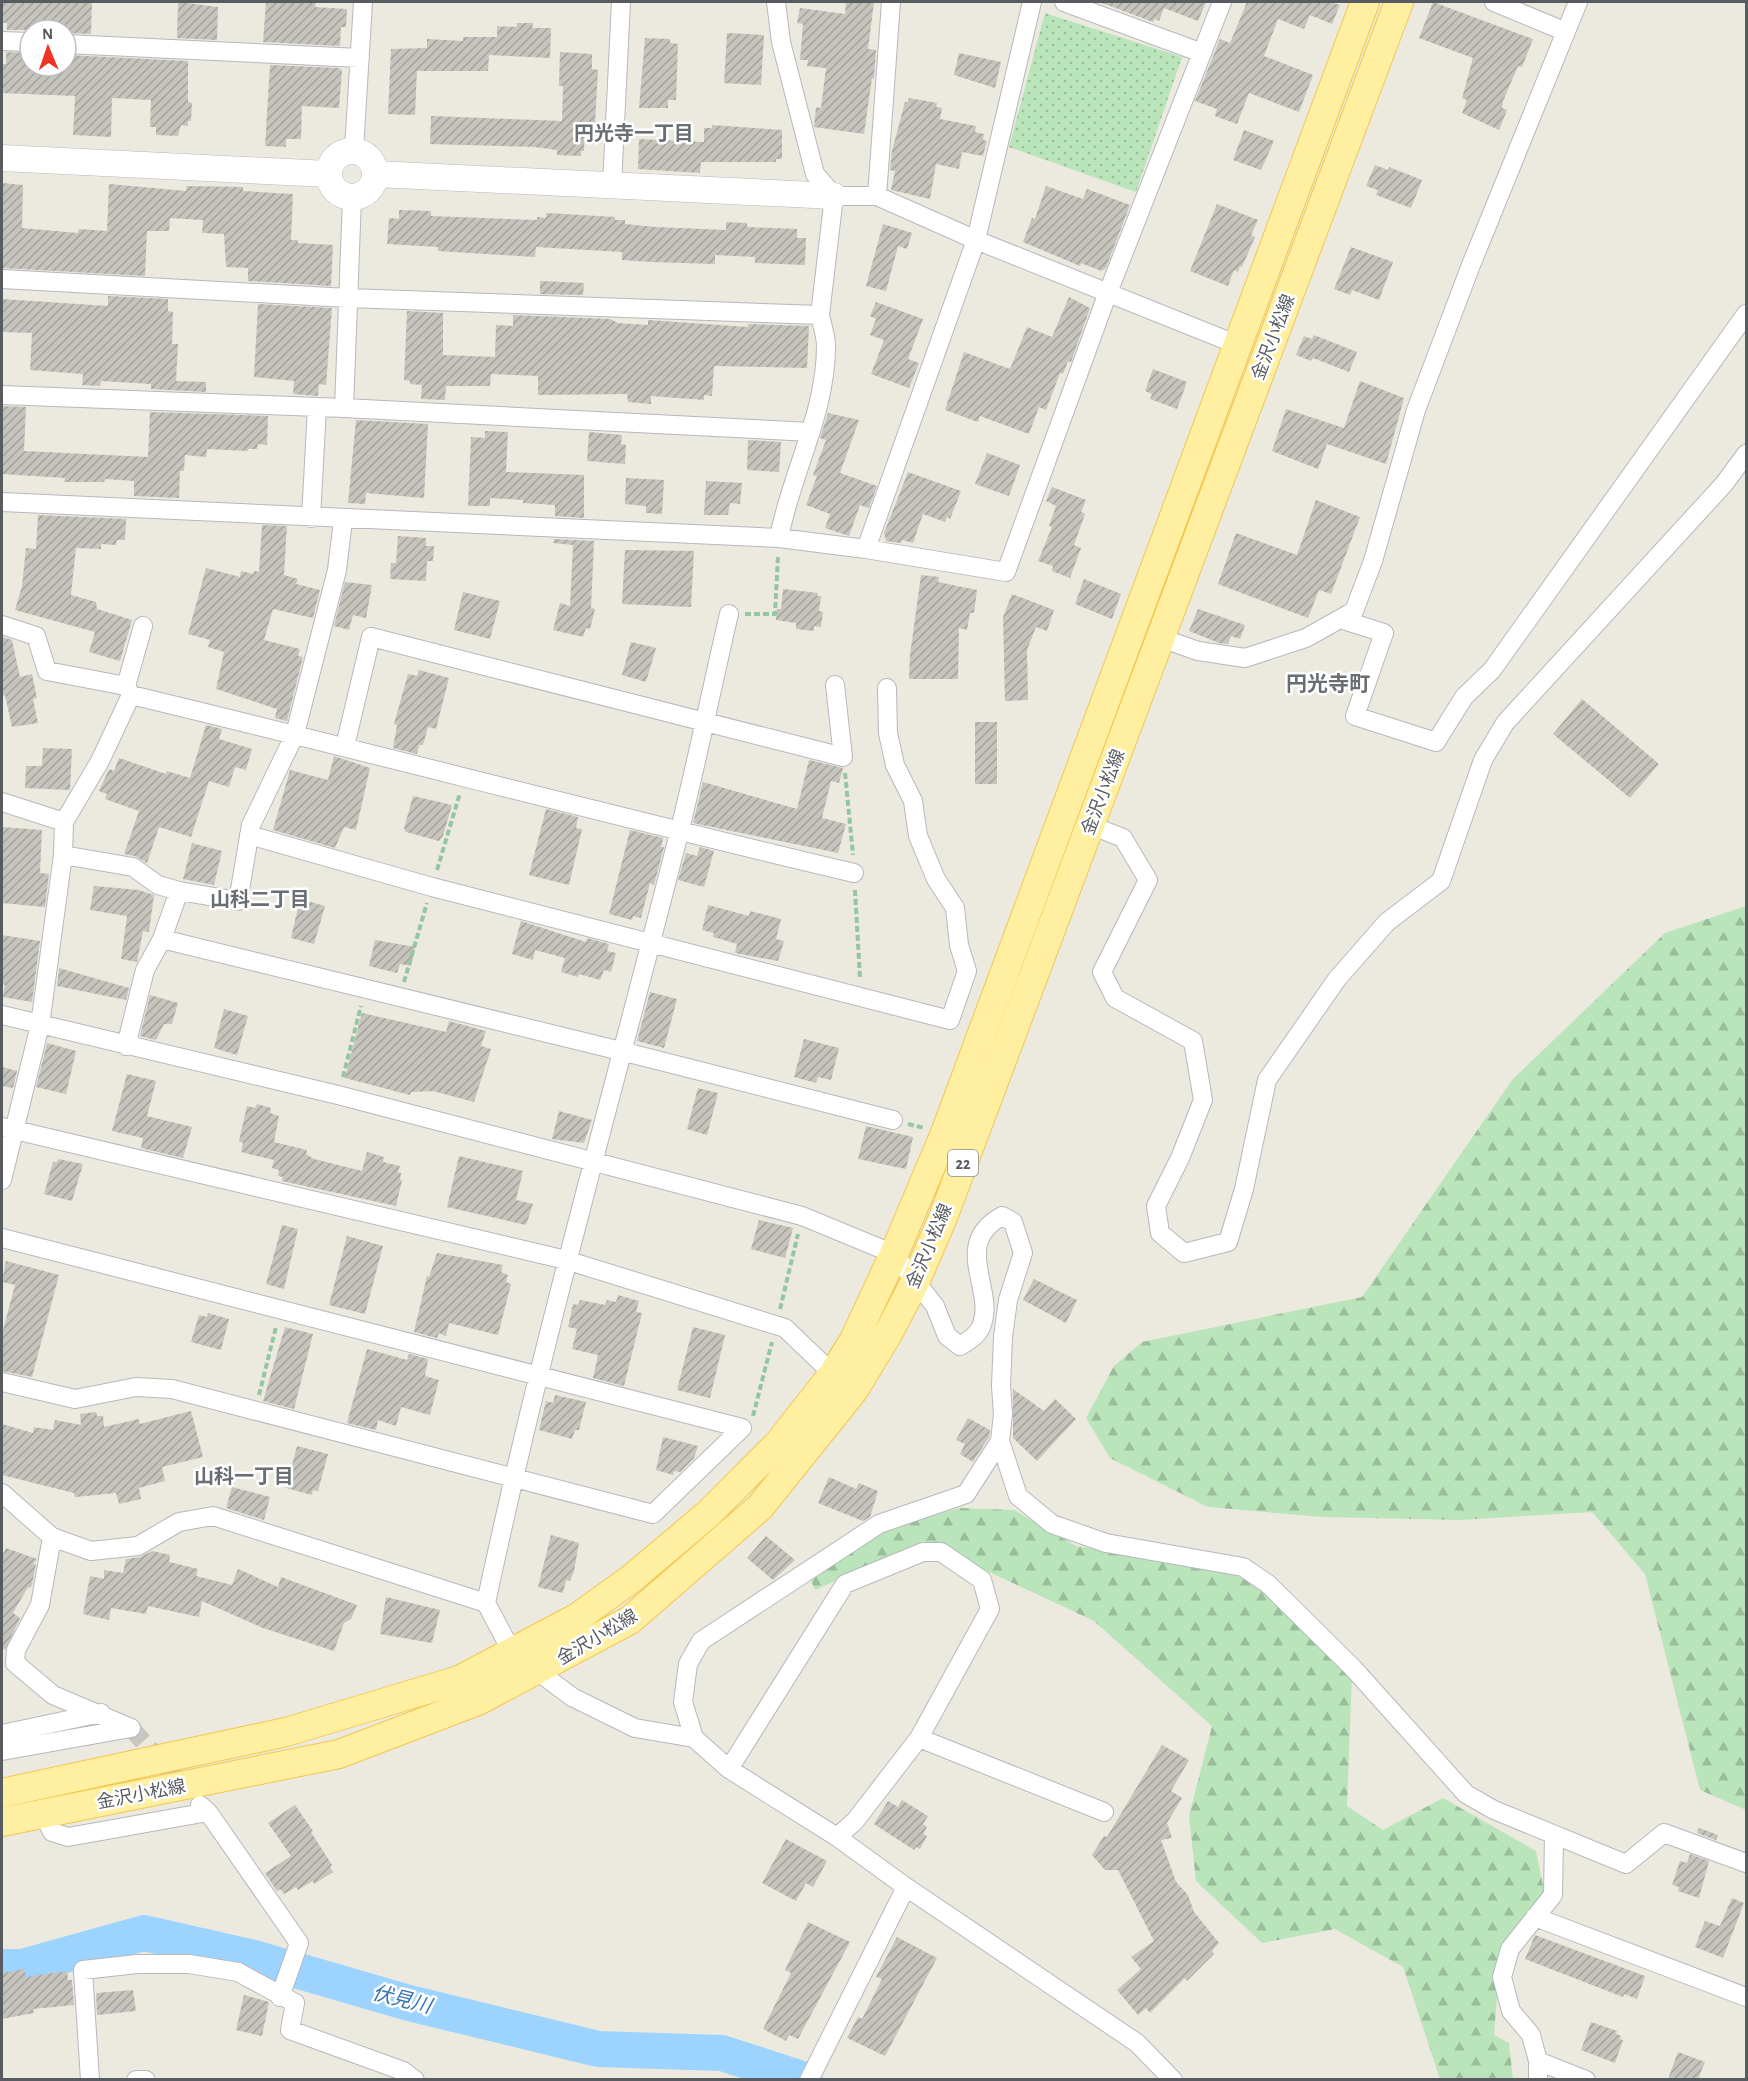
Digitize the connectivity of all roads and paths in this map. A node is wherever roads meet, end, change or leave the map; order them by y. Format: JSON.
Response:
{"nodes":[{"id":1,"x":363,"y":2,"type":"edge"},
{"id":2,"x":621,"y":2,"type":"edge"},
{"id":3,"x":776,"y":2,"type":"edge"},
{"id":4,"x":891,"y":2,"type":"edge"},
{"id":5,"x":1032,"y":2,"type":"edge"},
{"id":6,"x":1064,"y":2,"type":"edge"},
{"id":7,"x":1222,"y":2,"type":"edge"},
{"id":8,"x":1365,"y":2,"type":"edge"},
{"id":9,"x":1399,"y":2,"type":"edge"},
{"id":10,"x":1494,"y":2,"type":"edge"},
{"id":11,"x":1578,"y":2,"type":"edge"},
{"id":12,"x":1523,"y":6,"type":"edge"},
{"id":13,"x":1564,"y":31,"type":"junction"},
{"id":14,"x":2,"y":41,"type":"edge"},
{"id":15,"x":18,"y":42,"type":"edge"},
{"id":16,"x":78,"y":45,"type":"edge"},
{"id":17,"x":1202,"y":53,"type":"junction"},
{"id":18,"x":360,"y":58,"type":"junction"},
{"id":19,"x":354,"y":150,"type":"junction"},
{"id":20,"x":2,"y":158,"type":"edge"},
{"id":21,"x":328,"y":174,"type":"junction"},
{"id":22,"x":376,"y":174,"type":"junction"},
{"id":23,"x":612,"y":186,"type":"junction"},
{"id":24,"x":834,"y":196,"type":"junction"},
{"id":25,"x":877,"y":196,"type":"junction"},
{"id":26,"x":351,"y":198,"type":"junction"},
{"id":27,"x":976,"y":240,"type":"junction"},
{"id":28,"x":2,"y":279,"type":"edge"},
{"id":29,"x":1107,"y":295,"type":"junction"},
{"id":30,"x":348,"y":298,"type":"junction"},
{"id":31,"x":1746,"y":314,"type":"edge"},
{"id":32,"x":820,"y":315,"type":"junction"},
{"id":33,"x":1238,"y":345,"type":"junction"},
{"id":34,"x":2,"y":395,"type":"edge"},
{"id":35,"x":317,"y":407,"type":"junction"},
{"id":36,"x":344,"y":408,"type":"junction"},
{"id":37,"x":811,"y":432,"type":"junction"},
{"id":38,"x":1746,"y":454,"type":"edge"},
{"id":39,"x":2,"y":502,"type":"edge"},
{"id":40,"x":311,"y":518,"type":"junction"},
{"id":41,"x":343,"y":520,"type":"junction"},
{"id":42,"x":779,"y":538,"type":"junction"},
{"id":43,"x":866,"y":549,"type":"junction"},
{"id":44,"x":729,"y":614,"type":"joint"},
{"id":45,"x":1340,"y":619,"type":"junction"},
{"id":46,"x":2,"y":625,"type":"edge"},
{"id":47,"x":143,"y":626,"type":"dead end"},
{"id":48,"x":1161,"y":638,"type":"junction"},
{"id":49,"x":835,"y":685,"type":"dead end"},
{"id":50,"x":887,"y":688,"type":"dead end"},
{"id":51,"x":128,"y":690,"type":"junction"},
{"id":52,"x":704,"y":720,"type":"junction"},
{"id":53,"x":295,"y":734,"type":"junction"},
{"id":54,"x":345,"y":746,"type":"junction"},
{"id":55,"x":2,"y":802,"type":"edge"},
{"id":56,"x":64,"y":822,"type":"junction"},
{"id":57,"x":1090,"y":825,"type":"junction"},
{"id":58,"x":679,"y":832,"type":"junction"},
{"id":59,"x":249,"y":835,"type":"junction"},
{"id":60,"x":63,"y":855,"type":"junction"},
{"id":61,"x":854,"y":873,"type":"dead end"},
{"id":62,"x":178,"y":891,"type":"junction"},
{"id":63,"x":162,"y":939,"type":"junction"},
{"id":64,"x":649,"y":943,"type":"junction"},
{"id":65,"x":366,"y":988,"type":"junction"},
{"id":66,"x":2,"y":1015,"type":"edge"},
{"id":67,"x":40,"y":1025,"type":"junction"},
{"id":68,"x":126,"y":1047,"type":"junction"},
{"id":69,"x":621,"y":1051,"type":"junction"},
{"id":70,"x":339,"y":1095,"type":"junction"},
{"id":71,"x":893,"y":1120,"type":"joint"},
{"id":72,"x":8,"y":1129,"type":"edge"},
{"id":73,"x":945,"y":1133,"type":"junction"},
{"id":74,"x":592,"y":1161,"type":"junction"},
{"id":75,"x":2,"y":1180,"type":"edge"},
{"id":76,"x":2,"y":1238,"type":"edge"},
{"id":77,"x":894,"y":1254,"type":"junction"},
{"id":78,"x":566,"y":1260,"type":"junction"},
{"id":79,"x":916,"y":1280,"type":"junction"},
{"id":80,"x":277,"y":1322,"type":"dead end"},
{"id":81,"x":833,"y":1374,"type":"junction"},
{"id":82,"x":538,"y":1376,"type":"junction"},
{"id":83,"x":2,"y":1382,"type":"edge"},
{"id":84,"x":255,"y":1410,"type":"junction"},
{"id":85,"x":1000,"y":1441,"type":"junction"},
{"id":86,"x":513,"y":1478,"type":"junction"},
{"id":87,"x":2,"y":1493,"type":"edge"},
{"id":88,"x":52,"y":1537,"type":"junction"},
{"id":89,"x":486,"y":1603,"type":"junction"},
{"id":90,"x":512,"y":1652,"type":"junction"},
{"id":91,"x":537,"y":1672,"type":"junction"},
{"id":92,"x":101,"y":1713,"type":"junction"},
{"id":93,"x":2,"y":1734,"type":"edge"},
{"id":94,"x":694,"y":1738,"type":"junction"},
{"id":95,"x":918,"y":1738,"type":"junction"},
{"id":96,"x":2,"y":1752,"type":"edge"},
{"id":97,"x":729,"y":1769,"type":"junction"},
{"id":98,"x":2,"y":1793,"type":"edge"},
{"id":99,"x":1104,"y":1812,"type":"dead end"},
{"id":100,"x":43,"y":1813,"type":"junction"},
{"id":101,"x":2,"y":1822,"type":"edge"},
{"id":102,"x":1554,"y":1836,"type":"junction"},
{"id":103,"x":837,"y":1837,"type":"junction"},
{"id":104,"x":1746,"y":1863,"type":"edge"},
{"id":105,"x":906,"y":1887,"type":"junction"},
{"id":106,"x":1535,"y":1917,"type":"junction"},
{"id":107,"x":280,"y":1997,"type":"junction"},
{"id":108,"x":1746,"y":1997,"type":"edge"},
{"id":109,"x":1538,"y":2070,"type":"edge"},
{"id":110,"x":813,"y":2072,"type":"edge"},
{"id":111,"x":90,"y":2079,"type":"edge"},
{"id":112,"x":136,"y":2079,"type":"edge"},
{"id":113,"x":146,"y":2079,"type":"edge"},
{"id":114,"x":415,"y":2079,"type":"edge"},
{"id":115,"x":1173,"y":2079,"type":"edge"},
{"id":116,"x":1586,"y":2079,"type":"edge"}],
"edges":[{"from":1,"to":18,"type":"street"},
{"from":2,"to":23,"type":"street"},
{"from":3,"to":24,"type":"street"},
{"from":4,"to":25,"type":"street"},
{"from":5,"to":27,"type":"street"},
{"from":6,"to":17,"type":"street"},
{"from":7,"to":17,"type":"street"},
{"from":8,"to":33,"type":"main road","name":"金沢小松線","number":"22"},
{"from":9,"to":48,"type":"main road","name":"金沢小松線","number":"22"},
{"from":10,"to":12,"type":"street"},
{"from":11,"to":13,"type":"street"},
{"from":12,"to":13,"type":"street"},
{"from":13,"to":45,"type":"street"},
{"from":14,"to":15,"type":"street"},
{"from":16,"to":18,"type":"street"},
{"from":17,"to":29,"type":"street"},
{"from":18,"to":19,"type":"street"},
{"from":19,"to":21,"type":"street"},
{"from":19,"to":22,"type":"street"},
{"from":20,"to":21,"type":"street"},
{"from":21,"to":26,"type":"street"},
{"from":22,"to":23,"type":"street"},
{"from":22,"to":26,"type":"street"},
{"from":23,"to":24,"type":"street"},
{"from":24,"to":25,"type":"street"},
{"from":24,"to":32,"type":"street"},
{"from":25,"to":27,"type":"street"},
{"from":26,"to":30,"type":"street"},
{"from":27,"to":29,"type":"street"},
{"from":27,"to":43,"type":"street"},
{"from":28,"to":30,"type":"street"},
{"from":29,"to":33,"type":"street"},
{"from":29,"to":43,"type":"street"},
{"from":30,"to":32,"type":"street"},
{"from":30,"to":36,"type":"street"},
{"from":31,"to":45,"type":"street"},
{"from":32,"to":37,"type":"street"},
{"from":33,"to":73,"type":"main road","name":"金沢小松線","number":"22"},
{"from":34,"to":35,"type":"street"},
{"from":35,"to":36,"type":"street"},
{"from":35,"to":40,"type":"street"},
{"from":36,"to":37,"type":"street"},
{"from":37,"to":42,"type":"street"},
{"from":38,"to":57,"type":"street"},
{"from":39,"to":40,"type":"street"},
{"from":40,"to":41,"type":"street"},
{"from":41,"to":42,"type":"street"},
{"from":41,"to":53,"type":"street"},
{"from":42,"to":43,"type":"street"},
{"from":42,"to":44,"type":"path"},
{"from":44,"to":52,"type":"street"},
{"from":45,"to":48,"type":"street"},
{"from":46,"to":51,"type":"street"},
{"from":47,"to":51,"type":"street"},
{"from":48,"to":57,"type":"main road","name":"金沢小松線","number":"22"},
{"from":49,"to":52,"type":"street"},
{"from":50,"to":64,"type":"street"},
{"from":51,"to":53,"type":"street"},
{"from":51,"to":56,"type":"street"},
{"from":52,"to":54,"type":"street"},
{"from":52,"to":58,"type":"street"},
{"from":53,"to":54,"type":"street"},
{"from":53,"to":59,"type":"street"},
{"from":54,"to":58,"type":"street"},
{"from":55,"to":56,"type":"street"},
{"from":56,"to":60,"type":"street"},
{"from":57,"to":79,"type":"main road","name":"金沢小松線","number":"22"},
{"from":58,"to":61,"type":"street"},
{"from":58,"to":64,"type":"street"},
{"from":59,"to":62,"type":"street"},
{"from":59,"to":64,"type":"street"},
{"from":60,"to":62,"type":"street"},
{"from":60,"to":67,"type":"street"},
{"from":62,"to":63,"type":"street"},
{"from":63,"to":65,"type":"street"},
{"from":63,"to":68,"type":"street"},
{"from":64,"to":69,"type":"street"},
{"from":65,"to":69,"type":"street"},
{"from":65,"to":70,"type":"path"},
{"from":66,"to":67,"type":"street"},
{"from":67,"to":68,"type":"street"},
{"from":67,"to":72,"type":"street"},
{"from":68,"to":70,"type":"street"},
{"from":69,"to":71,"type":"street"},
{"from":69,"to":74,"type":"street"},
{"from":70,"to":74,"type":"street"},
{"from":71,"to":73,"type":"path"},
{"from":72,"to":75,"type":"street"},
{"from":72,"to":78,"type":"street"},
{"from":73,"to":77,"type":"main road","name":"金沢小松線","number":"22"},
{"from":74,"to":77,"type":"street"},
{"from":74,"to":78,"type":"street"},
{"from":76,"to":82,"type":"street"},
{"from":77,"to":79,"type":"street"},
{"from":77,"to":81,"type":"main road","name":"金沢小松線","number":"22"},
{"from":78,"to":81,"type":"street"},
{"from":78,"to":82,"type":"street"},
{"from":79,"to":85,"type":"street"},
{"from":79,"to":91,"type":"main road","name":"金沢小松線","number":"22"},
{"from":80,"to":84,"type":"path"},
{"from":81,"to":90,"type":"main road","name":"金沢小松線","number":"22"},
{"from":82,"to":86,"type":"street"},
{"from":82,"to":86,"type":"street"},
{"from":83,"to":84,"type":"street"},
{"from":84,"to":86,"type":"street"},
{"from":85,"to":94,"type":"street"},
{"from":85,"to":102,"type":"street"},
{"from":86,"to":89,"type":"street"},
{"from":87,"to":88,"type":"street"},
{"from":88,"to":89,"type":"street"},
{"from":88,"to":92,"type":"street"},
{"from":89,"to":90,"type":"street"},
{"from":90,"to":91,"type":"street"},
{"from":90,"to":98,"type":"main road","name":"金沢小松線","number":"22"},
{"from":91,"to":94,"type":"street"},
{"from":91,"to":100,"type":"main road","name":"金沢小松線","number":"22"},
{"from":92,"to":93,"type":"street"},
{"from":92,"to":96,"type":"street"},
{"from":94,"to":97,"type":"street"},
{"from":95,"to":97,"type":"street"},
{"from":95,"to":99,"type":"street"},
{"from":95,"to":103,"type":"street"},
{"from":97,"to":103,"type":"street"},
{"from":100,"to":101,"type":"main road","name":"金沢小松線","number":"22"},
{"from":100,"to":107,"type":"street"},
{"from":102,"to":104,"type":"street"},
{"from":102,"to":106,"type":"street"},
{"from":103,"to":105,"type":"street"},
{"from":105,"to":110,"type":"street"},
{"from":105,"to":115,"type":"street"},
{"from":106,"to":108,"type":"street"},
{"from":106,"to":109,"type":"street"},
{"from":107,"to":111,"type":"street"},
{"from":107,"to":114,"type":"street"},
{"from":109,"to":116,"type":"street"},
{"from":112,"to":113,"type":"street"}]}
